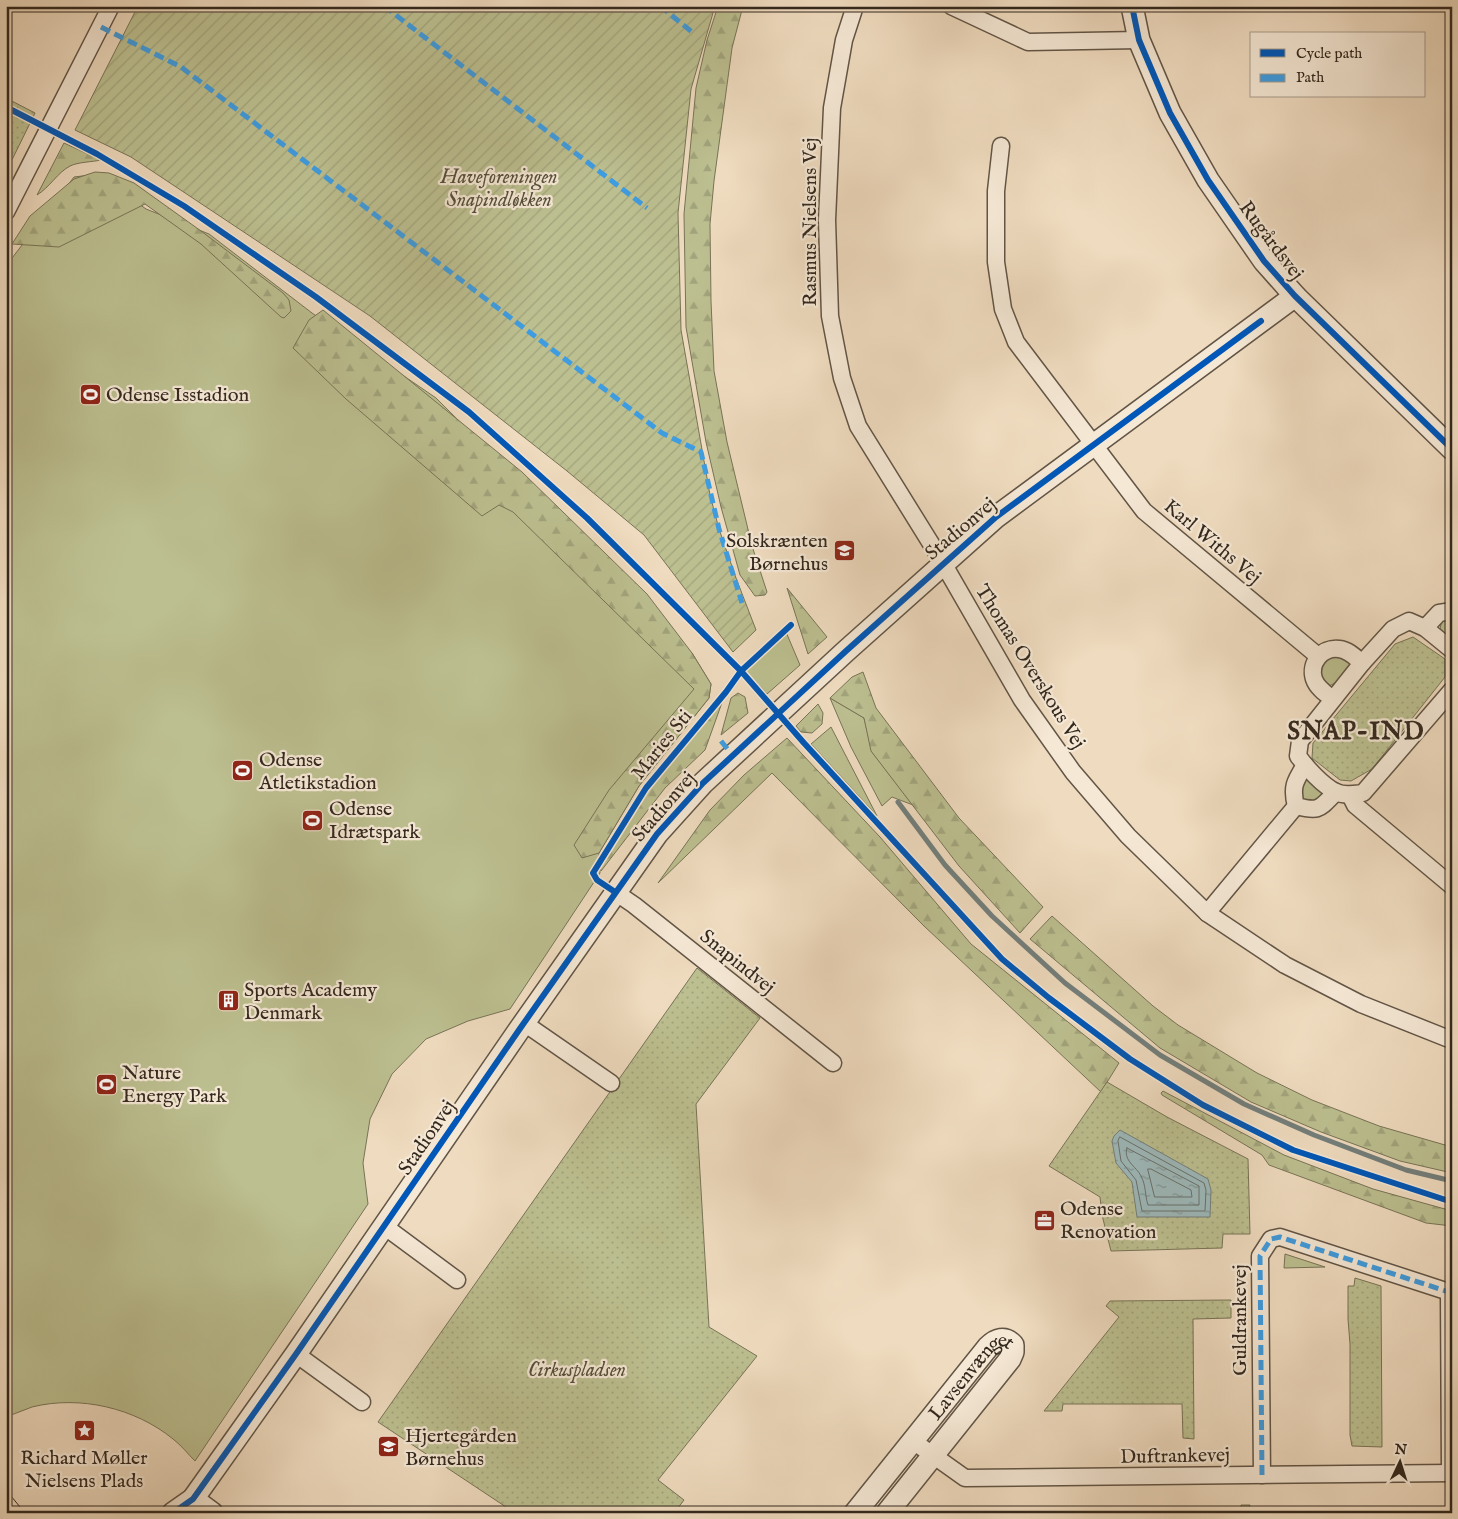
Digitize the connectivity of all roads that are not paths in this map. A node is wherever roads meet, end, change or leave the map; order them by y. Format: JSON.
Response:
{"nodes":[{"id":1,"x":111,"y":6,"type":"edge"},
{"id":2,"x":855,"y":6,"type":"edge"},
{"id":3,"x":950,"y":6,"type":"edge"},
{"id":4,"x":1132,"y":6,"type":"edge"},
{"id":5,"x":1139,"y":40,"type":"junction"},
{"id":6,"x":1001,"y":146,"type":"dead end"},
{"id":7,"x":6,"y":212,"type":"edge"},
{"id":8,"x":1295,"y":296,"type":"junction"},
{"id":9,"x":1095,"y":444,"type":"junction"},
{"id":10,"x":1452,"y":449,"type":"edge"},
{"id":11,"x":943,"y":563,"type":"junction"},
{"id":12,"x":1452,"y":611,"type":"edge"},
{"id":13,"x":1425,"y":628,"type":"junction"},
{"id":14,"x":1452,"y":650,"type":"edge"},
{"id":15,"x":1318,"y":656,"type":"junction"},
{"id":16,"x":1362,"y":663,"type":"junction"},
{"id":17,"x":1452,"y":690,"type":"edge"},
{"id":18,"x":1333,"y":699,"type":"junction"},
{"id":19,"x":1305,"y":765,"type":"junction"},
{"id":20,"x":1343,"y":794,"type":"junction"},
{"id":21,"x":1296,"y":806,"type":"junction"},
{"id":22,"x":1452,"y":886,"type":"edge"},
{"id":23,"x":615,"y":892,"type":"junction"},
{"id":24,"x":1207,"y":913,"type":"junction"},
{"id":25,"x":524,"y":1023,"type":"junction"},
{"id":26,"x":1452,"y":1036,"type":"edge"},
{"id":27,"x":833,"y":1063,"type":"dead end"},
{"id":28,"x":611,"y":1083,"type":"dead end"},
{"id":29,"x":384,"y":1226,"type":"junction"},
{"id":30,"x":457,"y":1280,"type":"dead end"},
{"id":31,"x":1450,"y":1293,"type":"edge"},
{"id":32,"x":296,"y":1354,"type":"junction"},
{"id":33,"x":362,"y":1402,"type":"dead end"},
{"id":34,"x":913,"y":1440,"type":"junction"},
{"id":35,"x":933,"y":1455,"type":"junction"},
{"id":36,"x":1451,"y":1473,"type":"edge"},
{"id":37,"x":1262,"y":1475,"type":"junction"},
{"id":38,"x":194,"y":1498,"type":"junction"},
{"id":39,"x":173,"y":1513,"type":"edge"},
{"id":40,"x":212,"y":1513,"type":"edge"},
{"id":41,"x":855,"y":1513,"type":"edge"},
{"id":42,"x":887,"y":1513,"type":"edge"}],
"edges":[{"from":1,"to":7,"type":"street"},
{"from":2,"to":11,"type":"street","name":"Rasmus Nielsens Vej"},
{"from":3,"to":5,"type":"street"},
{"from":4,"to":5,"type":"street","name":"Rugårdsvej"},
{"from":5,"to":8,"type":"street","name":"Rugårdsvej"},
{"from":6,"to":9,"type":"street","name":"Karl Withs Vej"},
{"from":8,"to":9,"type":"street","name":"Stadionvej"},
{"from":8,"to":10,"type":"street","name":"Rugårdsvej"},
{"from":9,"to":11,"type":"street","name":"Stadionvej"},
{"from":9,"to":15,"type":"street","name":"Karl Withs Vej"},
{"from":11,"to":23,"type":"street","name":"Stadionvej"},
{"from":11,"to":24,"type":"street","name":"Thomas Overskous Vej"},
{"from":12,"to":13,"type":"street"},
{"from":13,"to":14,"type":"street"},
{"from":13,"to":16,"type":"street"},
{"from":15,"to":16,"type":"street"},
{"from":15,"to":18,"type":"street"},
{"from":16,"to":18,"type":"street"},
{"from":17,"to":20,"type":"street"},
{"from":18,"to":19,"type":"street"},
{"from":19,"to":20,"type":"street"},
{"from":19,"to":21,"type":"street"},
{"from":20,"to":21,"type":"street"},
{"from":20,"to":22,"type":"street"},
{"from":21,"to":24,"type":"street"},
{"from":23,"to":25,"type":"street","name":"Stadionvej"},
{"from":23,"to":27,"type":"street","name":"Snapindvej"},
{"from":24,"to":26,"type":"street","name":"Thomas Overskous Vej"},
{"from":25,"to":28,"type":"street"},
{"from":25,"to":29,"type":"street","name":"Stadionvej"},
{"from":29,"to":30,"type":"street"},
{"from":29,"to":32,"type":"street","name":"Stadionvej"},
{"from":31,"to":36,"type":"street","name":"Duftrankevej"},
{"from":31,"to":37,"type":"street","name":"Guldrankevej"},
{"from":32,"to":33,"type":"street"},
{"from":32,"to":38,"type":"street","name":"Stadionvej"},
{"from":34,"to":35,"type":"street","name":"Duftrankevej"},
{"from":34,"to":35,"type":"street","name":"Lavsenvænget"},
{"from":34,"to":41,"type":"street","name":"Lavsenvænget"},
{"from":35,"to":37,"type":"street","name":"Duftrankevej"},
{"from":35,"to":42,"type":"street","name":"Lavsenvænget"},
{"from":36,"to":37,"type":"street","name":"Duftrankevej"},
{"from":38,"to":39,"type":"street","name":"Stadionvej"},
{"from":38,"to":40,"type":"street"}]}
